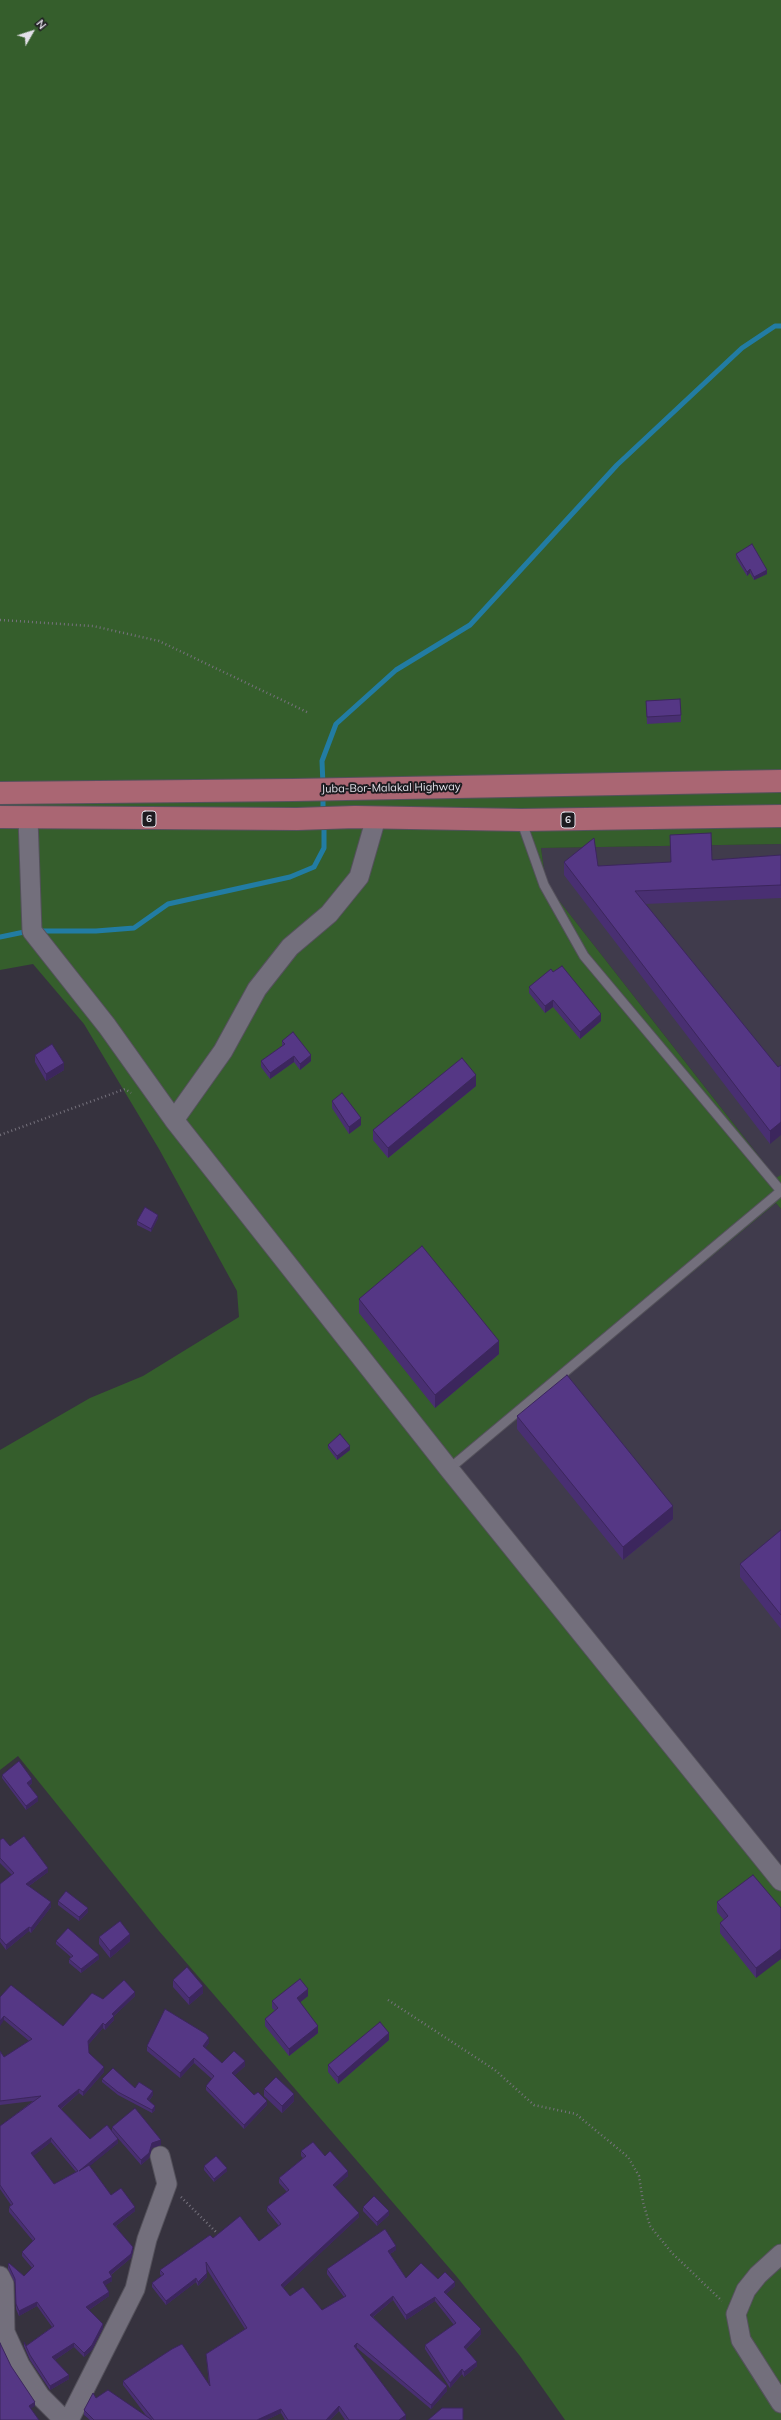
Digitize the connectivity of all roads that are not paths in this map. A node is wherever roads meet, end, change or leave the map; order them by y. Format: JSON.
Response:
{"nodes":[{"id":1,"x":781,"y":780,"type":"edge"},
{"id":2,"x":0,"y":793,"type":"edge"},
{"id":3,"x":781,"y":816,"type":"edge"},
{"id":4,"x":0,"y":817,"type":"edge"},
{"id":5,"x":366,"y":817,"type":"junction"},
{"id":6,"x":28,"y":818,"type":"junction"},
{"id":7,"x":521,"y":820,"type":"junction"},
{"id":8,"x":174,"y":1120,"type":"junction"},
{"id":9,"x":449,"y":1468,"type":"junction"},
{"id":10,"x":781,"y":1881,"type":"edge"},
{"id":11,"x":160,"y":2156,"type":"dead end"},
{"id":12,"x":781,"y":2254,"type":"edge"},
{"id":13,"x":0,"y":2276,"type":"edge"},
{"id":14,"x":781,"y":2403,"type":"edge"},
{"id":15,"x":64,"y":2420,"type":"edge"},
{"id":16,"x":69,"y":2420,"type":"edge"}],
"edges":[{"from":1,"to":2,"type":"highway","name":"Juba-Bor-Malakal Highway"},
{"from":3,"to":7,"type":"highway","number":"6"},
{"from":4,"to":6,"type":"highway","number":"6"},
{"from":5,"to":6,"type":"highway","number":"6"},
{"from":5,"to":7,"type":"highway","number":"6"},
{"from":5,"to":8,"type":"street"},
{"from":6,"to":8,"type":"street"},
{"from":7,"to":9,"type":"lane"},
{"from":8,"to":9,"type":"street"},
{"from":9,"to":10,"type":"street"},
{"from":11,"to":16,"type":"street"},
{"from":12,"to":14,"type":"street"},
{"from":13,"to":15,"type":"street"}]}
